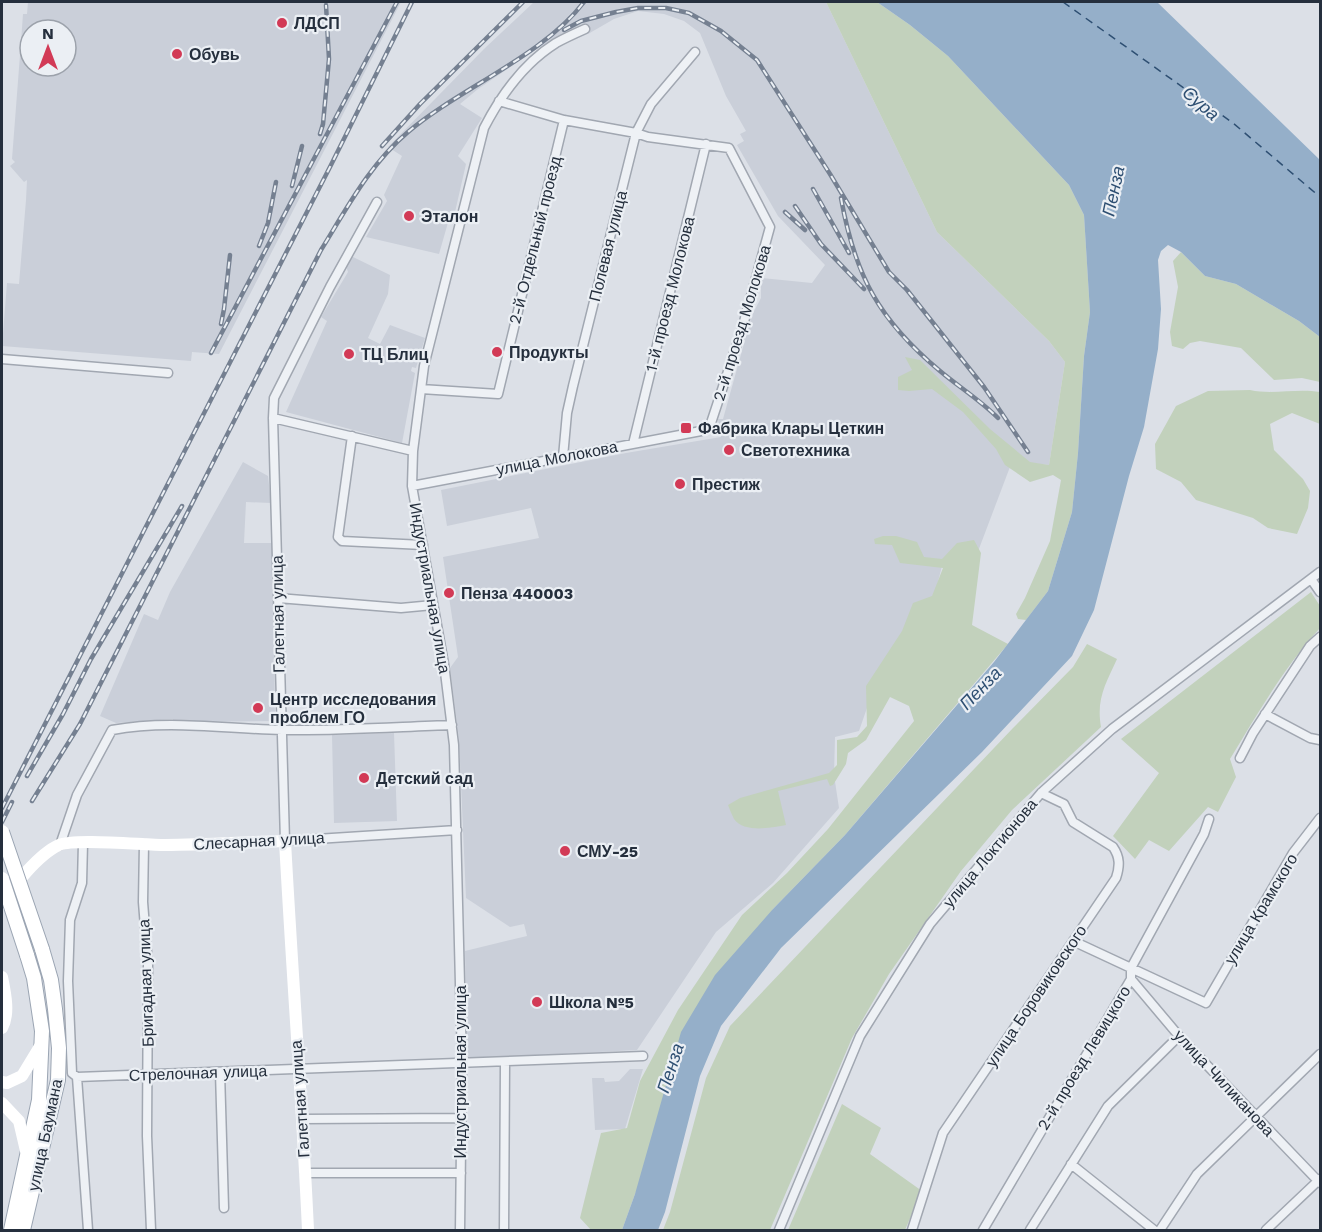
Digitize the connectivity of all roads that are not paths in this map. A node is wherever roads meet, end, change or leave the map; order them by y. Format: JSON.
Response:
{"nodes":[{"id":1,"x":585,"y":29,"type":"dead end"},
{"id":2,"x":694,"y":52,"type":"dead end"},
{"id":3,"x":499,"y":101,"type":"junction"},
{"id":4,"x":564,"y":120,"type":"junction"},
{"id":5,"x":636,"y":133,"type":"junction"},
{"id":6,"x":706,"y":144,"type":"junction"},
{"id":7,"x":377,"y":202,"type":"dead end"},
{"id":8,"x":2,"y":359,"type":"edge"},
{"id":9,"x":168,"y":373,"type":"dead end"},
{"id":10,"x":421,"y":389,"type":"junction"},
{"id":11,"x":273,"y":418,"type":"junction"},
{"id":12,"x":701,"y":431,"type":"joint"},
{"id":13,"x":352,"y":436,"type":"junction"},
{"id":14,"x":633,"y":444,"type":"junction"},
{"id":15,"x":413,"y":451,"type":"junction"},
{"id":16,"x":563,"y":457,"type":"junction"},
{"id":17,"x":412,"y":486,"type":"junction"},
{"id":18,"x":423,"y":544,"type":"junction"},
{"id":19,"x":1320,"y":572,"type":"edge"},
{"id":20,"x":1311,"y":579,"type":"junction"},
{"id":21,"x":1320,"y":592,"type":"edge"},
{"id":22,"x":278,"y":598,"type":"junction"},
{"id":23,"x":433,"y":605,"type":"junction"},
{"id":24,"x":1320,"y":637,"type":"edge"},
{"id":25,"x":1265,"y":714,"type":"junction"},
{"id":26,"x":452,"y":725,"type":"junction"},
{"id":27,"x":281,"y":730,"type":"junction"},
{"id":28,"x":1320,"y":740,"type":"edge"},
{"id":29,"x":1240,"y":758,"type":"dead end"},
{"id":30,"x":1041,"y":793,"type":"junction"},
{"id":31,"x":1320,"y":818,"type":"edge"},
{"id":32,"x":1209,"y":819,"type":"dead end"},
{"id":33,"x":457,"y":830,"type":"junction"},
{"id":34,"x":2,"y":832,"type":"edge"},
{"id":35,"x":285,"y":841,"type":"junction"},
{"id":36,"x":82,"y":843,"type":"junction"},
{"id":37,"x":60,"y":844,"type":"junction"},
{"id":38,"x":144,"y":844,"type":"junction"},
{"id":39,"x":2,"y":879,"type":"edge"},
{"id":40,"x":2,"y":904,"type":"edge"},
{"id":41,"x":1073,"y":941,"type":"junction"},
{"id":42,"x":1131,"y":968,"type":"junction"},
{"id":43,"x":1131,"y":979,"type":"junction"},
{"id":44,"x":3,"y":989,"type":"edge"},
{"id":45,"x":2,"y":1028,"type":"edge"},
{"id":46,"x":1179,"y":1036,"type":"junction"},
{"id":47,"x":42,"y":1042,"type":"junction"},
{"id":48,"x":1320,"y":1054,"type":"edge"},
{"id":49,"x":643,"y":1056,"type":"dead end"},
{"id":50,"x":505,"y":1063,"type":"junction"},
{"id":51,"x":462,"y":1064,"type":"junction"},
{"id":52,"x":299,"y":1070,"type":"junction"},
{"id":53,"x":220,"y":1072,"type":"junction"},
{"id":54,"x":148,"y":1074,"type":"junction"},
{"id":55,"x":77,"y":1077,"type":"junction"},
{"id":56,"x":2,"y":1082,"type":"edge"},
{"id":57,"x":2,"y":1103,"type":"edge"},
{"id":58,"x":1255,"y":1116,"type":"junction"},
{"id":59,"x":461,"y":1118,"type":"junction"},
{"id":60,"x":303,"y":1119,"type":"junction"},
{"id":61,"x":26,"y":1151,"type":"junction"},
{"id":62,"x":1071,"y":1164,"type":"junction"},
{"id":63,"x":305,"y":1173,"type":"junction"},
{"id":64,"x":460,"y":1173,"type":"junction"},
{"id":65,"x":1320,"y":1181,"type":"edge"},
{"id":66,"x":224,"y":1208,"type":"dead end"},
{"id":67,"x":11,"y":1230,"type":"edge"},
{"id":68,"x":23,"y":1230,"type":"edge"},
{"id":69,"x":88,"y":1230,"type":"edge"},
{"id":70,"x":151,"y":1230,"type":"edge"},
{"id":71,"x":308,"y":1230,"type":"edge"},
{"id":72,"x":460,"y":1230,"type":"edge"},
{"id":73,"x":504,"y":1230,"type":"edge"},
{"id":74,"x":779,"y":1230,"type":"edge"},
{"id":75,"x":912,"y":1230,"type":"edge"},
{"id":76,"x":983,"y":1230,"type":"edge"},
{"id":77,"x":1030,"y":1230,"type":"edge"},
{"id":78,"x":1154,"y":1230,"type":"edge"},
{"id":79,"x":1160,"y":1230,"type":"edge"},
{"id":80,"x":1266,"y":1230,"type":"edge"}],
"edges":[{"from":1,"to":3,"type":"street","name":"Индустриальная улица"},
{"from":2,"to":5,"type":"street","name":"Полевая улица"},
{"from":3,"to":4,"type":"street"},
{"from":3,"to":10,"type":"street","name":"Индустриальная улица"},
{"from":4,"to":5,"type":"street"},
{"from":4,"to":10,"type":"street","name":"2-й Отдельный проезд"},
{"from":5,"to":6,"type":"street"},
{"from":5,"to":16,"type":"street","name":"Полевая улица"},
{"from":6,"to":12,"type":"street","name":"2-й проезд Молокова"},
{"from":6,"to":14,"type":"street","name":"1-й проезд Молокова"},
{"from":7,"to":11,"type":"street","name":"Галетная улица"},
{"from":8,"to":9,"type":"street"},
{"from":10,"to":15,"type":"street","name":"Индустриальная улица"},
{"from":11,"to":13,"type":"street"},
{"from":11,"to":22,"type":"street","name":"Галетная улица"},
{"from":12,"to":14,"type":"street","name":"улица Молокова"},
{"from":13,"to":15,"type":"street"},
{"from":13,"to":18,"type":"street"},
{"from":14,"to":16,"type":"street","name":"улица Молокова"},
{"from":15,"to":17,"type":"street","name":"Индустриальная улица"},
{"from":16,"to":17,"type":"street","name":"улица Молокова"},
{"from":17,"to":18,"type":"street","name":"Индустриальная улица"},
{"from":18,"to":23,"type":"street","name":"Индустриальная улица"},
{"from":19,"to":20,"type":"street","name":"улица Локтионова"},
{"from":20,"to":21,"type":"street"},
{"from":20,"to":30,"type":"street","name":"улица Локтионова"},
{"from":22,"to":23,"type":"street"},
{"from":22,"to":27,"type":"street","name":"Галетная улица"},
{"from":23,"to":26,"type":"street","name":"Индустриальная улица"},
{"from":24,"to":25,"type":"street"},
{"from":25,"to":28,"type":"street"},
{"from":25,"to":29,"type":"street"},
{"from":26,"to":27,"type":"street"},
{"from":26,"to":33,"type":"street","name":"Индустриальная улица"},
{"from":27,"to":35,"type":"street","name":"Галетная улица"},
{"from":27,"to":37,"type":"street"},
{"from":30,"to":41,"type":"street","name":"улица Боровиковского"},
{"from":30,"to":74,"type":"street","name":"улица Локтионова"},
{"from":31,"to":42,"type":"street","name":"улица Крамского"},
{"from":32,"to":42,"type":"street","name":"2-й проезд Левицкого"},
{"from":33,"to":35,"type":"street","name":"Слесарная улица"},
{"from":33,"to":51,"type":"street","name":"Индустриальная улица"},
{"from":34,"to":68,"type":"main road","name":"улица Баумана","bridge":true},
{"from":35,"to":38,"type":"street","name":"Слесарная улица"},
{"from":35,"to":52,"type":"street","name":"Галетная улица"},
{"from":36,"to":37,"type":"street","name":"Слесарная улица"},
{"from":36,"to":38,"type":"street","name":"Слесарная улица"},
{"from":36,"to":55,"type":"street"},
{"from":37,"to":40,"type":"street"},
{"from":38,"to":54,"type":"street","name":"Бригадная улица"},
{"from":39,"to":47,"type":"main road","name":"улица Баумана","bridge":true},
{"from":41,"to":42,"type":"street"},
{"from":41,"to":75,"type":"street","name":"улица Боровиковского"},
{"from":42,"to":43,"type":"street","name":"2-й проезд Левицкого"},
{"from":43,"to":46,"type":"street","name":"улица Чиликанова"},
{"from":43,"to":76,"type":"street","name":"2-й проезд Левицкого"},
{"from":44,"to":45,"type":"street"},
{"from":46,"to":58,"type":"street","name":"улица Чиликанова"},
{"from":46,"to":62,"type":"street"},
{"from":47,"to":56,"type":"street"},
{"from":47,"to":61,"type":"main road","name":"улица Баумана"},
{"from":48,"to":58,"type":"street"},
{"from":49,"to":50,"type":"street","name":"Стрелочная улица"},
{"from":50,"to":51,"type":"street","name":"Стрелочная улица"},
{"from":50,"to":73,"type":"street"},
{"from":51,"to":52,"type":"street","name":"Стрелочная улица"},
{"from":51,"to":59,"type":"street","name":"Индустриальная улица"},
{"from":52,"to":53,"type":"street","name":"Стрелочная улица"},
{"from":52,"to":60,"type":"street","name":"Галетная улица"},
{"from":53,"to":54,"type":"street","name":"Стрелочная улица"},
{"from":53,"to":66,"type":"street"},
{"from":54,"to":55,"type":"street","name":"Стрелочная улица"},
{"from":54,"to":70,"type":"street","name":"Бригадная улица"},
{"from":55,"to":69,"type":"street"},
{"from":57,"to":61,"type":"street"},
{"from":58,"to":65,"type":"street","name":"улица Чиликанова"},
{"from":58,"to":79,"type":"street"},
{"from":59,"to":60,"type":"street"},
{"from":59,"to":64,"type":"street","name":"Индустриальная улица"},
{"from":60,"to":63,"type":"street","name":"Галетная улица"},
{"from":61,"to":67,"type":"main road","name":"улица Баумана"},
{"from":62,"to":77,"type":"street"},
{"from":62,"to":78,"type":"street"},
{"from":63,"to":64,"type":"street"},
{"from":63,"to":71,"type":"street","name":"Галетная улица"},
{"from":64,"to":72,"type":"street","name":"Индустриальная улица"},
{"from":65,"to":80,"type":"street"}]}
